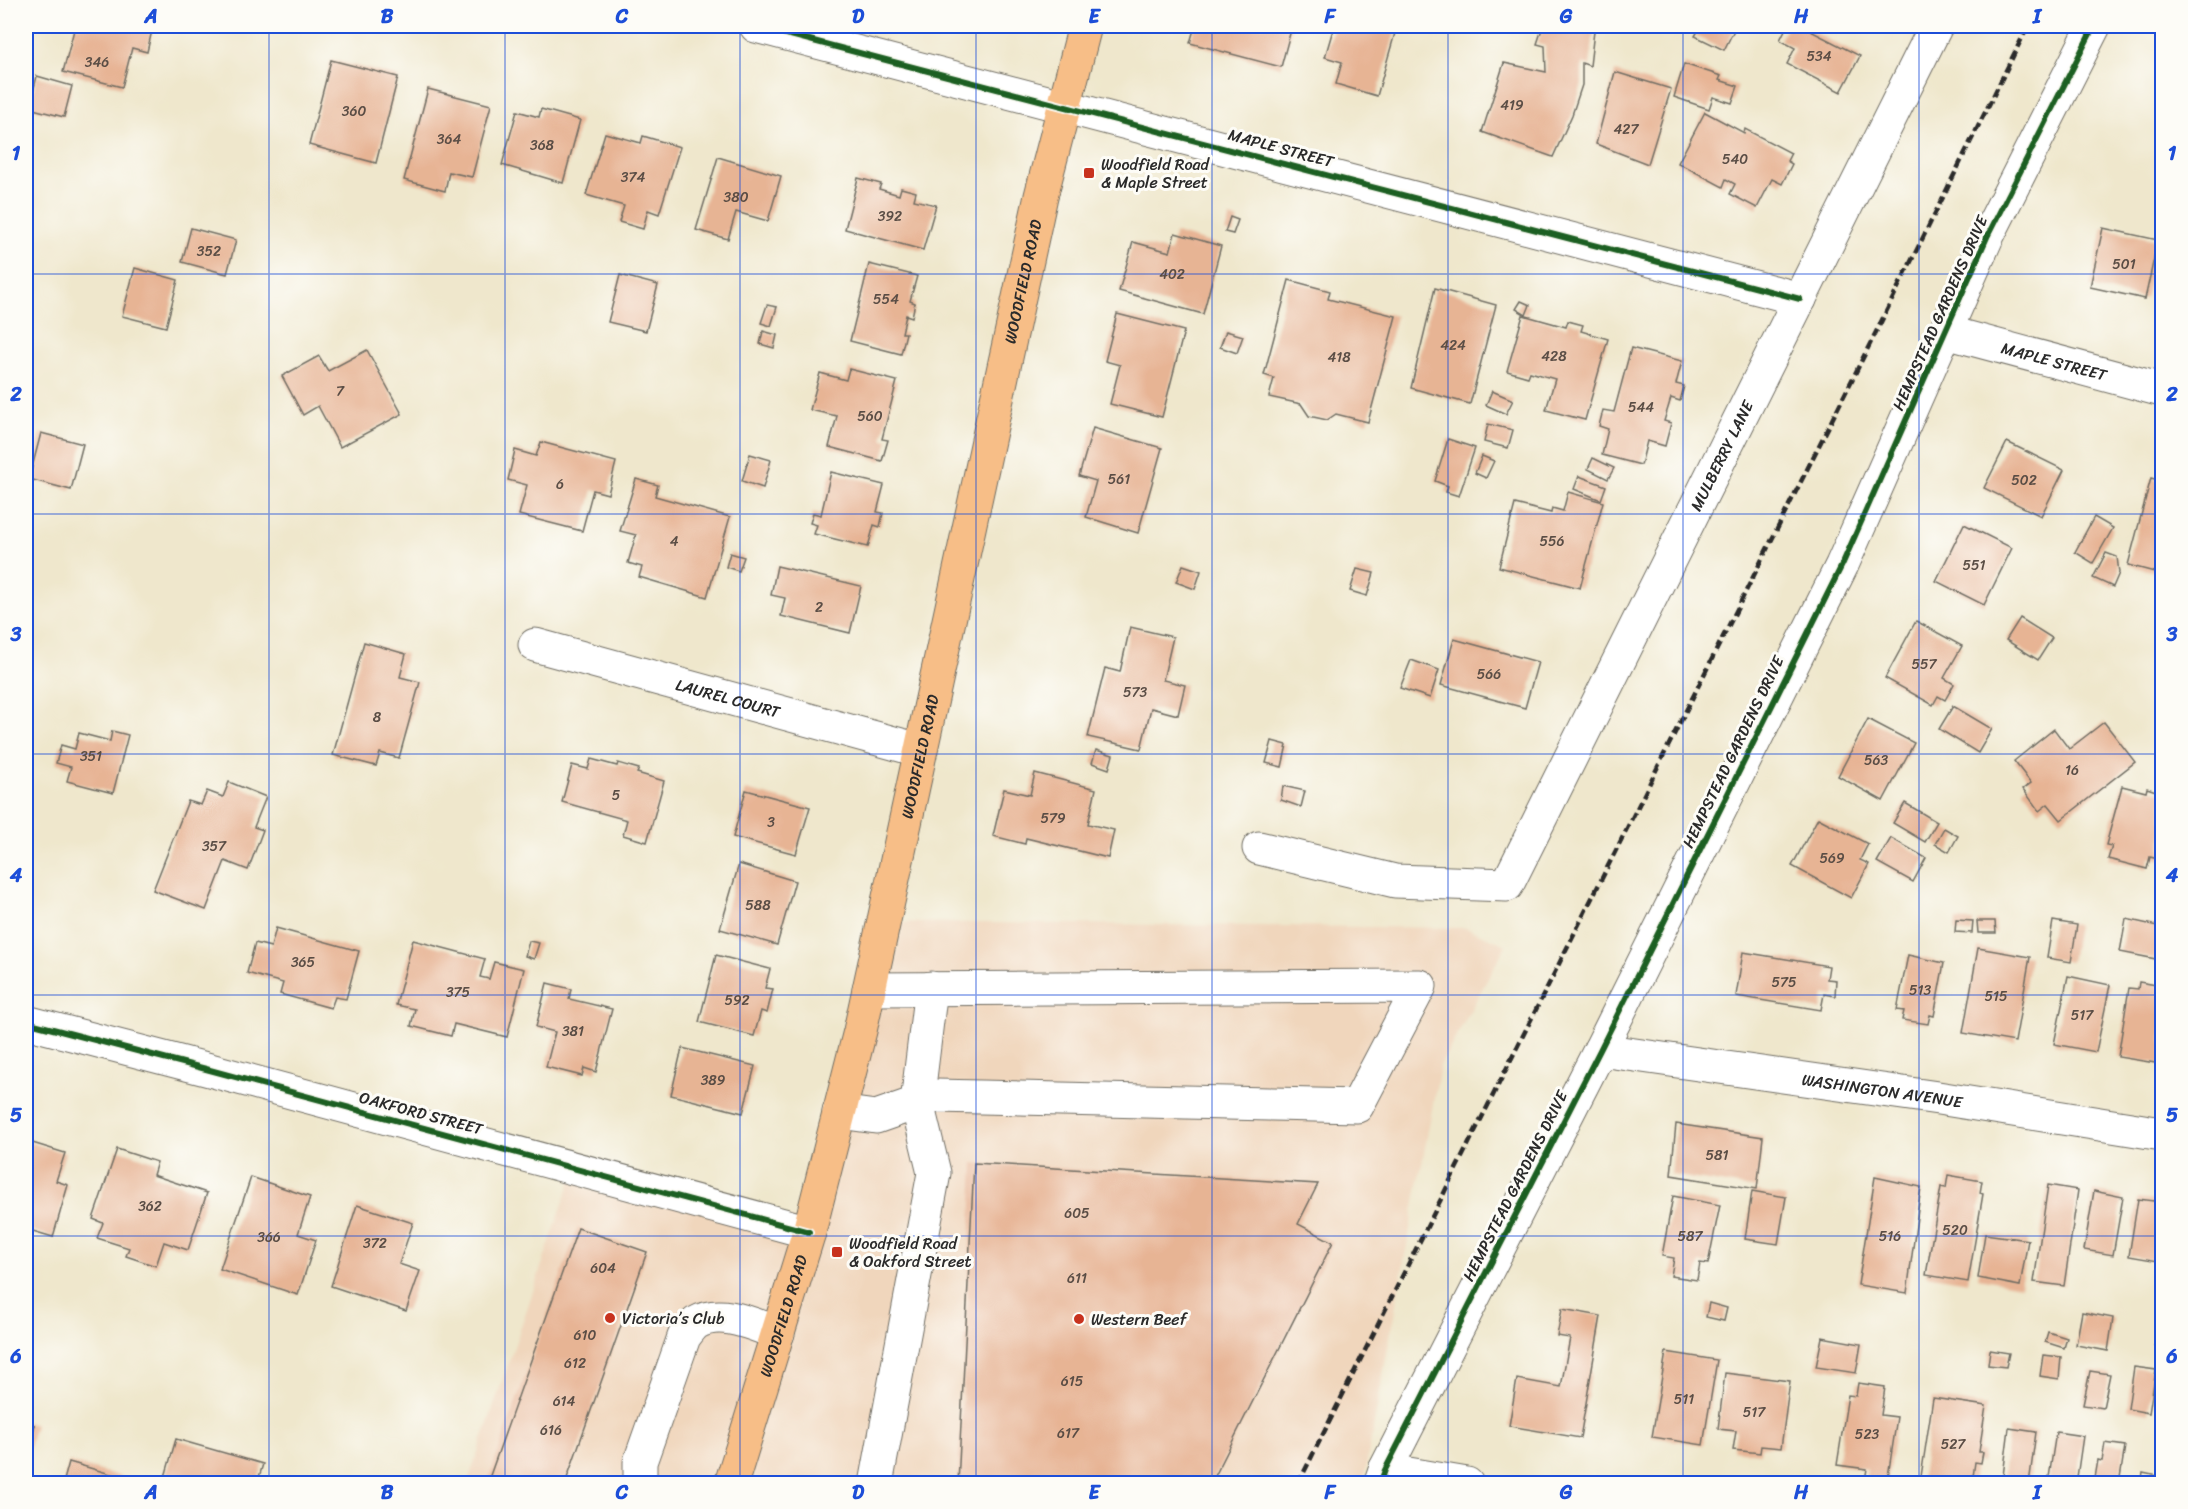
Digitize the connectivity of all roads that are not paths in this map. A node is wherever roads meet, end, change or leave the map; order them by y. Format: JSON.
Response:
{"nodes":[{"id":1,"x":756,"y":26,"type":"edge"},
{"id":2,"x":1085,"y":26,"type":"edge"},
{"id":3,"x":1936,"y":26,"type":"edge"},
{"id":4,"x":2094,"y":26,"type":"edge"},
{"id":5,"x":1064,"y":105,"type":"junction"},
{"id":6,"x":1800,"y":299,"type":"junction"},
{"id":7,"x":1946,"y":332,"type":"junction"},
{"id":8,"x":2163,"y":390,"type":"edge"},
{"id":9,"x":536,"y":645,"type":"dead end"},
{"id":10,"x":919,"y":750,"type":"junction"},
{"id":11,"x":1259,"y":848,"type":"dead end"},
{"id":12,"x":931,"y":988,"type":"junction"},
{"id":13,"x":869,"y":989,"type":"junction"},
{"id":14,"x":26,"y":1023,"type":"edge"},
{"id":15,"x":1600,"y":1050,"type":"junction"},
{"id":16,"x":917,"y":1103,"type":"junction"},
{"id":17,"x":840,"y":1112,"type":"junction"},
{"id":18,"x":2163,"y":1134,"type":"edge"},
{"id":19,"x":809,"y":1232,"type":"junction"},
{"id":20,"x":778,"y":1334,"type":"junction"},
{"id":21,"x":1383,"y":1477,"type":"edge"},
{"id":22,"x":640,"y":1484,"type":"edge"},
{"id":23,"x":731,"y":1484,"type":"edge"},
{"id":24,"x":876,"y":1484,"type":"edge"},
{"id":25,"x":1467,"y":1484,"type":"edge"}],
"edges":[{"from":1,"to":5,"type":"street","name":"MAPLE STREET"},
{"from":2,"to":5,"type":"main road","name":"WOODFIELD ROAD"},
{"from":3,"to":6,"type":"street","name":"MULBERRY LANE"},
{"from":4,"to":7,"type":"street","name":"HEMPSTEAD GARDENS DRIVE"},
{"from":5,"to":6,"type":"street","name":"MAPLE STREET"},
{"from":5,"to":10,"type":"main road","name":"WOODFIELD ROAD"},
{"from":6,"to":11,"type":"street","name":"MULBERRY LANE"},
{"from":7,"to":8,"type":"street","name":"MAPLE STREET"},
{"from":7,"to":15,"type":"street","name":"HEMPSTEAD GARDENS DRIVE"},
{"from":9,"to":10,"type":"street","name":"LAUREL COURT"},
{"from":10,"to":13,"type":"main road","name":"WOODFIELD ROAD"},
{"from":12,"to":13,"type":"street"},
{"from":12,"to":16,"type":"street"},
{"from":12,"to":16,"type":"street"},
{"from":13,"to":17,"type":"main road","name":"WOODFIELD ROAD"},
{"from":14,"to":19,"type":"street","name":"OAKFORD STREET"},
{"from":15,"to":18,"type":"street","name":"WASHINGTON AVENUE"},
{"from":15,"to":21,"type":"street","name":"HEMPSTEAD GARDENS DRIVE"},
{"from":16,"to":17,"type":"street"},
{"from":16,"to":24,"type":"street"},
{"from":17,"to":19,"type":"main road","name":"WOODFIELD ROAD"},
{"from":19,"to":20,"type":"main road","name":"WOODFIELD ROAD"},
{"from":20,"to":22,"type":"street"},
{"from":20,"to":23,"type":"main road","name":"WOODFIELD ROAD"},
{"from":21,"to":25,"type":"street"}]}
